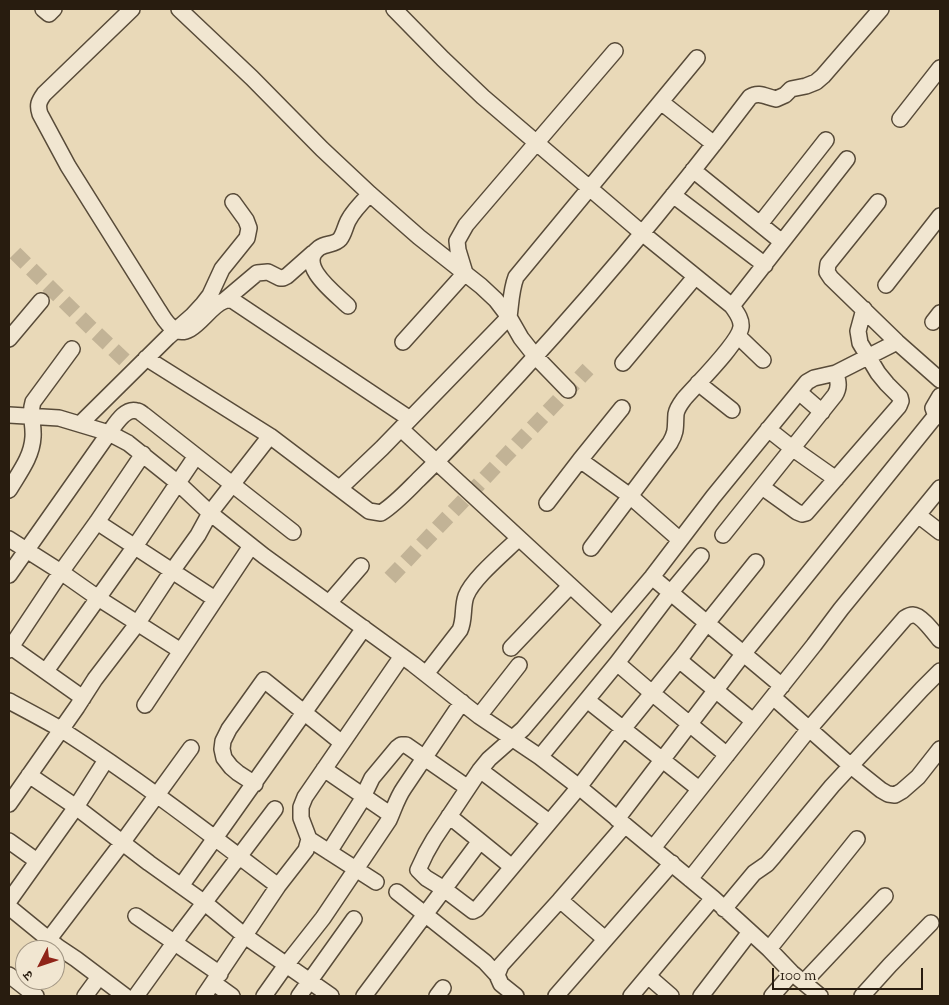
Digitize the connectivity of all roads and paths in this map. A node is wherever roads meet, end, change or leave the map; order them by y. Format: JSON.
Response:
{"nodes":[{"id":1,"x":44,"y":9,"type":"edge"},
{"id":2,"x":54,"y":9,"type":"edge"},
{"id":3,"x":132,"y":9,"type":"edge"},
{"id":4,"x":179,"y":9,"type":"edge"},
{"id":5,"x":394,"y":9,"type":"edge"},
{"id":6,"x":881,"y":9,"type":"edge"},
{"id":7,"x":615,"y":51,"type":"dead end"},
{"id":8,"x":697,"y":58,"type":"dead end"},
{"id":9,"x":940,"y":68,"type":"edge"},
{"id":10,"x":661,"y":102,"type":"junction"},
{"id":11,"x":900,"y":119,"type":"dead end"},
{"id":12,"x":826,"y":140,"type":"dead end"},
{"id":13,"x":536,"y":143,"type":"junction"},
{"id":14,"x":714,"y":144,"type":"junction"},
{"id":15,"x":847,"y":159,"type":"dead end"},
{"id":16,"x":693,"y":170,"type":"junction"},
{"id":17,"x":590,"y":188,"type":"junction"},
{"id":18,"x":370,"y":194,"type":"junction"},
{"id":19,"x":674,"y":195,"type":"junction"},
{"id":20,"x":232,"y":202,"type":"dead end"},
{"id":21,"x":878,"y":202,"type":"dead end"},
{"id":22,"x":940,"y":216,"type":"edge"},
{"id":23,"x":760,"y":224,"type":"junction"},
{"id":24,"x":642,"y":233,"type":"junction"},
{"id":25,"x":782,"y":242,"type":"junction"},
{"id":26,"x":314,"y":253,"type":"junction"},
{"id":27,"x":766,"y":264,"type":"junction"},
{"id":28,"x":465,"y":273,"type":"junction"},
{"id":29,"x":695,"y":276,"type":"junction"},
{"id":30,"x":886,"y":285,"type":"dead end"},
{"id":31,"x":225,"y":300,"type":"junction"},
{"id":32,"x":41,"y":301,"type":"dead end"},
{"id":33,"x":348,"y":306,"type":"dead end"},
{"id":34,"x":732,"y":306,"type":"junction"},
{"id":35,"x":864,"y":310,"type":"junction"},
{"id":36,"x":509,"y":317,"type":"junction"},
{"id":37,"x":175,"y":330,"type":"junction"},
{"id":38,"x":738,"y":336,"type":"junction"},
{"id":39,"x":9,"y":339,"type":"edge"},
{"id":40,"x":403,"y":342,"type":"dead end"},
{"id":41,"x":897,"y":342,"type":"junction"},
{"id":42,"x":72,"y":349,"type":"dead end"},
{"id":43,"x":536,"y":357,"type":"junction"},
{"id":44,"x":868,"y":357,"type":"junction"},
{"id":45,"x":146,"y":358,"type":"junction"},
{"id":46,"x":763,"y":360,"type":"dead end"},
{"id":47,"x":623,"y":363,"type":"dead end"},
{"id":48,"x":836,"y":373,"type":"junction"},
{"id":49,"x":940,"y":380,"type":"edge"},
{"id":50,"x":698,"y":383,"type":"junction"},
{"id":51,"x":568,"y":390,"type":"dead end"},
{"id":52,"x":799,"y":392,"type":"junction"},
{"id":53,"x":940,"y":396,"type":"edge"},
{"id":54,"x":622,"y":408,"type":"dead end"},
{"id":55,"x":732,"y":410,"type":"dead end"},
{"id":56,"x":822,"y":412,"type":"junction"},
{"id":57,"x":9,"y":415,"type":"edge"},
{"id":58,"x":938,"y":415,"type":"edge"},
{"id":59,"x":31,"y":416,"type":"junction"},
{"id":60,"x":80,"y":424,"type":"junction"},
{"id":61,"x":406,"y":424,"type":"junction"},
{"id":62,"x":768,"y":429,"type":"junction"},
{"id":63,"x":108,"y":433,"type":"junction"},
{"id":64,"x":270,"y":436,"type":"junction"},
{"id":65,"x":792,"y":448,"type":"junction"},
{"id":66,"x":143,"y":454,"type":"junction"},
{"id":67,"x":196,"y":456,"type":"junction"},
{"id":68,"x":580,"y":460,"type":"junction"},
{"id":69,"x":437,"y":462,"type":"junction"},
{"id":70,"x":836,"y":479,"type":"junction"},
{"id":71,"x":178,"y":483,"type":"junction"},
{"id":72,"x":232,"y":484,"type":"junction"},
{"id":73,"x":762,"y":487,"type":"junction"},
{"id":74,"x":340,"y":488,"type":"junction"},
{"id":75,"x":940,"y":488,"type":"edge"},
{"id":76,"x":9,"y":490,"type":"edge"},
{"id":77,"x":630,"y":496,"type":"junction"},
{"id":78,"x":547,"y":503,"type":"dead end"},
{"id":79,"x":210,"y":513,"type":"junction"},
{"id":80,"x":918,"y":515,"type":"junction"},
{"id":81,"x":97,"y":522,"type":"junction"},
{"id":82,"x":293,"y":532,"type":"dead end"},
{"id":83,"x":940,"y":532,"type":"edge"},
{"id":84,"x":723,"y":535,"type":"dead end"},
{"id":85,"x":519,"y":538,"type":"junction"},
{"id":86,"x":9,"y":539,"type":"edge"},
{"id":87,"x":680,"y":540,"type":"junction"},
{"id":88,"x":251,"y":546,"type":"junction"},
{"id":89,"x":135,"y":547,"type":"junction"},
{"id":90,"x":591,"y":548,"type":"dead end"},
{"id":91,"x":26,"y":551,"type":"junction"},
{"id":92,"x":701,"y":556,"type":"dead end"},
{"id":93,"x":756,"y":562,"type":"dead end"},
{"id":94,"x":361,"y":566,"type":"dead end"},
{"id":95,"x":172,"y":571,"type":"junction"},
{"id":96,"x":61,"y":572,"type":"junction"},
{"id":97,"x":9,"y":575,"type":"edge"},
{"id":98,"x":652,"y":577,"type":"junction"},
{"id":99,"x":570,"y":586,"type":"junction"},
{"id":100,"x":671,"y":592,"type":"junction"},
{"id":101,"x":98,"y":598,"type":"junction"},
{"id":102,"x":215,"y":599,"type":"junction"},
{"id":103,"x":329,"y":603,"type":"junction"},
{"id":104,"x":707,"y":623,"type":"junction"},
{"id":105,"x":137,"y":624,"type":"junction"},
{"id":106,"x":612,"y":624,"type":"junction"},
{"id":107,"x":364,"y":628,"type":"junction"},
{"id":108,"x":937,"y":630,"type":"edge"},
{"id":109,"x":10,"y":648,"type":"edge"},
{"id":110,"x":511,"y":648,"type":"dead end"},
{"id":111,"x":181,"y":651,"type":"junction"},
{"id":112,"x":744,"y":653,"type":"junction"},
{"id":113,"x":402,"y":656,"type":"junction"},
{"id":114,"x":680,"y":660,"type":"junction"},
{"id":115,"x":617,"y":663,"type":"junction"},
{"id":116,"x":519,"y":665,"type":"dead end"},
{"id":117,"x":46,"y":671,"type":"junction"},
{"id":118,"x":940,"y":671,"type":"edge"},
{"id":119,"x":426,"y":674,"type":"junction"},
{"id":120,"x":716,"y":690,"type":"junction"},
{"id":121,"x":778,"y":691,"type":"junction"},
{"id":122,"x":652,"y":693,"type":"junction"},
{"id":123,"x":83,"y":698,"type":"junction"},
{"id":124,"x":9,"y":700,"type":"edge"},
{"id":125,"x":587,"y":700,"type":"junction"},
{"id":126,"x":462,"y":702,"type":"junction"},
{"id":127,"x":145,"y":705,"type":"dead end"},
{"id":128,"x":304,"y":713,"type":"junction"},
{"id":129,"x":479,"y":716,"type":"junction"},
{"id":130,"x":754,"y":721,"type":"junction"},
{"id":131,"x":690,"y":724,"type":"junction"},
{"id":132,"x":623,"y":729,"type":"junction"},
{"id":133,"x":61,"y":730,"type":"junction"},
{"id":134,"x":809,"y":730,"type":"junction"},
{"id":135,"x":513,"y":738,"type":"junction"},
{"id":136,"x":342,"y":743,"type":"junction"},
{"id":137,"x":191,"y":748,"type":"dead end"},
{"id":138,"x":940,"y":750,"type":"edge"},
{"id":139,"x":726,"y":755,"type":"junction"},
{"id":140,"x":424,"y":757,"type":"junction"},
{"id":141,"x":540,"y":757,"type":"junction"},
{"id":142,"x":106,"y":760,"type":"junction"},
{"id":143,"x":662,"y":760,"type":"junction"},
{"id":144,"x":852,"y":766,"type":"junction"},
{"id":145,"x":324,"y":769,"type":"junction"},
{"id":146,"x":480,"y":770,"type":"junction"},
{"id":147,"x":28,"y":775,"type":"junction"},
{"id":148,"x":254,"y":784,"type":"junction"},
{"id":149,"x":579,"y":786,"type":"junction"},
{"id":150,"x":468,"y":788,"type":"junction"},
{"id":151,"x":699,"y":789,"type":"junction"},
{"id":152,"x":157,"y":796,"type":"junction"},
{"id":153,"x":364,"y":796,"type":"junction"},
{"id":154,"x":9,"y":804,"type":"edge"},
{"id":155,"x":76,"y":807,"type":"junction"},
{"id":156,"x":275,"y":809,"type":"dead end"},
{"id":157,"x":391,"y":815,"type":"junction"},
{"id":158,"x":449,"y":816,"type":"junction"},
{"id":159,"x":549,"y":822,"type":"junction"},
{"id":160,"x":621,"y":822,"type":"junction"},
{"id":161,"x":308,"y":839,"type":"junction"},
{"id":162,"x":857,"y":839,"type":"dead end"},
{"id":163,"x":216,"y":840,"type":"junction"},
{"id":164,"x":480,"y":840,"type":"junction"},
{"id":165,"x":9,"y":841,"type":"edge"},
{"id":166,"x":122,"y":842,"type":"junction"},
{"id":167,"x":653,"y":848,"type":"junction"},
{"id":168,"x":329,"y":852,"type":"junction"},
{"id":169,"x":239,"y":856,"type":"junction"},
{"id":170,"x":37,"y":861,"type":"junction"},
{"id":171,"x":672,"y":863,"type":"junction"},
{"id":172,"x":512,"y":867,"type":"junction"},
{"id":173,"x":356,"y":868,"type":"junction"},
{"id":174,"x":690,"y":879,"type":"junction"},
{"id":175,"x":376,"y":882,"type":"dead end"},
{"id":176,"x":182,"y":886,"type":"junction"},
{"id":177,"x":278,"y":886,"type":"junction"},
{"id":178,"x":444,"y":889,"type":"junction"},
{"id":179,"x":397,"y":892,"type":"dead end"},
{"id":180,"x":885,"y":896,"type":"dead end"},
{"id":181,"x":9,"y":900,"type":"edge"},
{"id":182,"x":560,"y":900,"type":"junction"},
{"id":183,"x":205,"y":903,"type":"junction"},
{"id":184,"x":718,"y":904,"type":"junction"},
{"id":185,"x":9,"y":907,"type":"edge"},
{"id":186,"x":426,"y":914,"type":"junction"},
{"id":187,"x":136,"y":916,"type":"dead end"},
{"id":188,"x":354,"y":918,"type":"dead end"},
{"id":189,"x":931,"y":923,"type":"dead end"},
{"id":190,"x":750,"y":932,"type":"junction"},
{"id":191,"x":245,"y":936,"type":"junction"},
{"id":192,"x":49,"y":939,"type":"joint"},
{"id":193,"x":605,"y":939,"type":"junction"},
{"id":194,"x":174,"y":943,"type":"junction"},
{"id":195,"x":769,"y":950,"type":"junction"},
{"id":196,"x":65,"y":955,"type":"edge"},
{"id":197,"x":286,"y":965,"type":"junction"},
{"id":198,"x":9,"y":975,"type":"edge"},
{"id":199,"x":497,"y":975,"type":"junction"},
{"id":200,"x":648,"y":976,"type":"junction"},
{"id":201,"x":99,"y":977,"type":"junction"},
{"id":202,"x":798,"y":977,"type":"junction"},
{"id":203,"x":217,"y":978,"type":"junction"},
{"id":204,"x":309,"y":981,"type":"junction"},
{"id":205,"x":31,"y":991,"type":"edge"},
{"id":206,"x":85,"y":996,"type":"edge"},
{"id":207,"x":125,"y":996,"type":"edge"},
{"id":208,"x":136,"y":996,"type":"edge"},
{"id":209,"x":204,"y":996,"type":"edge"},
{"id":210,"x":232,"y":996,"type":"edge"},
{"id":211,"x":264,"y":996,"type":"edge"},
{"id":212,"x":299,"y":996,"type":"edge"},
{"id":213,"x":331,"y":996,"type":"edge"},
{"id":214,"x":364,"y":996,"type":"edge"},
{"id":215,"x":516,"y":996,"type":"edge"},
{"id":216,"x":556,"y":996,"type":"edge"},
{"id":217,"x":631,"y":996,"type":"edge"},
{"id":218,"x":671,"y":996,"type":"edge"},
{"id":219,"x":701,"y":996,"type":"edge"},
{"id":220,"x":772,"y":996,"type":"edge"},
{"id":221,"x":820,"y":996,"type":"edge"},
{"id":222,"x":862,"y":996,"type":"edge"}],
"edges":[{"from":1,"to":2,"type":"street"},
{"from":3,"to":37,"type":"street"},
{"from":4,"to":18,"type":"street"},
{"from":5,"to":13,"type":"street"},
{"from":6,"to":14,"type":"street"},
{"from":7,"to":13,"type":"street"},
{"from":8,"to":10,"type":"street"},
{"from":9,"to":11,"type":"street"},
{"from":10,"to":14,"type":"street"},
{"from":10,"to":17,"type":"street"},
{"from":12,"to":23,"type":"street"},
{"from":13,"to":17,"type":"street"},
{"from":13,"to":28,"type":"street"},
{"from":14,"to":16,"type":"street"},
{"from":15,"to":25,"type":"street"},
{"from":16,"to":19,"type":"street"},
{"from":16,"to":23,"type":"street"},
{"from":17,"to":24,"type":"street"},
{"from":17,"to":36,"type":"street"},
{"from":18,"to":26,"type":"street"},
{"from":18,"to":28,"type":"street"},
{"from":19,"to":24,"type":"street"},
{"from":19,"to":27,"type":"street"},
{"from":20,"to":37,"type":"street"},
{"from":21,"to":35,"type":"street"},
{"from":22,"to":30,"type":"street"},
{"from":23,"to":25,"type":"street"},
{"from":24,"to":29,"type":"street"},
{"from":24,"to":43,"type":"street"},
{"from":25,"to":27,"type":"street"},
{"from":26,"to":31,"type":"street"},
{"from":26,"to":33,"type":"street"},
{"from":27,"to":34,"type":"street"},
{"from":28,"to":36,"type":"street"},
{"from":28,"to":40,"type":"street"},
{"from":29,"to":34,"type":"street"},
{"from":29,"to":47,"type":"street"},
{"from":31,"to":37,"type":"street"},
{"from":31,"to":61,"type":"street"},
{"from":32,"to":39,"type":"street"},
{"from":34,"to":38,"type":"street"},
{"from":35,"to":41,"type":"street"},
{"from":35,"to":44,"type":"street"},
{"from":36,"to":43,"type":"street"},
{"from":36,"to":61,"type":"street"},
{"from":37,"to":45,"type":"street"},
{"from":38,"to":46,"type":"street"},
{"from":38,"to":50,"type":"street"},
{"from":41,"to":44,"type":"street"},
{"from":41,"to":49,"type":"street"},
{"from":42,"to":59,"type":"street"},
{"from":43,"to":51,"type":"street"},
{"from":43,"to":69,"type":"street"},
{"from":44,"to":48,"type":"street"},
{"from":44,"to":70,"type":"street"},
{"from":45,"to":60,"type":"street"},
{"from":45,"to":64,"type":"street"},
{"from":48,"to":52,"type":"street"},
{"from":48,"to":56,"type":"street"},
{"from":50,"to":55,"type":"street"},
{"from":50,"to":77,"type":"street"},
{"from":52,"to":56,"type":"street"},
{"from":52,"to":62,"type":"street"},
{"from":53,"to":58,"type":"street"},
{"from":54,"to":68,"type":"street"},
{"from":56,"to":65,"type":"street"},
{"from":57,"to":59,"type":"street"},
{"from":58,"to":112,"type":"street"},
{"from":59,"to":60,"type":"street"},
{"from":59,"to":76,"type":"street"},
{"from":60,"to":63,"type":"street"},
{"from":61,"to":69,"type":"street"},
{"from":61,"to":74,"type":"street"},
{"from":62,"to":65,"type":"street"},
{"from":62,"to":87,"type":"street"},
{"from":63,"to":66,"type":"street"},
{"from":63,"to":67,"type":"street"},
{"from":63,"to":91,"type":"street"},
{"from":64,"to":72,"type":"street"},
{"from":64,"to":74,"type":"street"},
{"from":65,"to":70,"type":"street"},
{"from":65,"to":73,"type":"street"},
{"from":66,"to":71,"type":"street"},
{"from":66,"to":81,"type":"street"},
{"from":67,"to":71,"type":"street"},
{"from":67,"to":72,"type":"street"},
{"from":68,"to":77,"type":"street"},
{"from":68,"to":78,"type":"street"},
{"from":69,"to":74,"type":"street"},
{"from":69,"to":85,"type":"street"},
{"from":70,"to":73,"type":"street"},
{"from":71,"to":79,"type":"street"},
{"from":71,"to":89,"type":"street"},
{"from":72,"to":79,"type":"street"},
{"from":72,"to":82,"type":"street"},
{"from":73,"to":84,"type":"street"},
{"from":75,"to":80,"type":"street"},
{"from":77,"to":87,"type":"street"},
{"from":77,"to":90,"type":"street"},
{"from":79,"to":88,"type":"street"},
{"from":79,"to":95,"type":"street"},
{"from":80,"to":83,"type":"street"},
{"from":80,"to":121,"type":"street"},
{"from":81,"to":89,"type":"street"},
{"from":81,"to":96,"type":"street"},
{"from":85,"to":99,"type":"street"},
{"from":85,"to":119,"type":"street"},
{"from":86,"to":91,"type":"street"},
{"from":87,"to":98,"type":"street"},
{"from":88,"to":102,"type":"street"},
{"from":88,"to":103,"type":"street"},
{"from":89,"to":95,"type":"street"},
{"from":89,"to":101,"type":"street"},
{"from":91,"to":96,"type":"street"},
{"from":91,"to":97,"type":"street"},
{"from":92,"to":100,"type":"street"},
{"from":93,"to":104,"type":"street"},
{"from":94,"to":103,"type":"street"},
{"from":95,"to":102,"type":"street"},
{"from":95,"to":105,"type":"street"},
{"from":96,"to":101,"type":"street"},
{"from":96,"to":109,"type":"street"},
{"from":98,"to":100,"type":"street"},
{"from":98,"to":106,"type":"street"},
{"from":99,"to":106,"type":"street"},
{"from":99,"to":110,"type":"street"},
{"from":100,"to":104,"type":"street"},
{"from":100,"to":115,"type":"street"},
{"from":101,"to":105,"type":"street"},
{"from":101,"to":117,"type":"street"},
{"from":102,"to":111,"type":"street"},
{"from":103,"to":107,"type":"street"},
{"from":104,"to":112,"type":"street"},
{"from":104,"to":114,"type":"street"},
{"from":105,"to":111,"type":"street"},
{"from":105,"to":123,"type":"street"},
{"from":106,"to":135,"type":"street"},
{"from":107,"to":113,"type":"street"},
{"from":107,"to":128,"type":"street"},
{"from":108,"to":134,"type":"street"},
{"from":109,"to":117,"type":"street"},
{"from":111,"to":127,"type":"street"},
{"from":112,"to":120,"type":"street"},
{"from":112,"to":121,"type":"street"},
{"from":113,"to":119,"type":"street"},
{"from":113,"to":136,"type":"street"},
{"from":114,"to":120,"type":"street"},
{"from":114,"to":122,"type":"street"},
{"from":115,"to":122,"type":"street"},
{"from":115,"to":125,"type":"street"},
{"from":116,"to":129,"type":"street"},
{"from":117,"to":123,"type":"street"},
{"from":118,"to":144,"type":"street"},
{"from":119,"to":126,"type":"street"},
{"from":120,"to":130,"type":"street"},
{"from":120,"to":131,"type":"street"},
{"from":121,"to":130,"type":"street"},
{"from":121,"to":134,"type":"street"},
{"from":122,"to":131,"type":"street"},
{"from":122,"to":132,"type":"street"},
{"from":123,"to":133,"type":"street"},
{"from":124,"to":133,"type":"street"},
{"from":125,"to":132,"type":"street"},
{"from":125,"to":141,"type":"street"},
{"from":126,"to":129,"type":"street"},
{"from":126,"to":140,"type":"street"},
{"from":128,"to":136,"type":"street"},
{"from":128,"to":148,"type":"street"},
{"from":128,"to":148,"type":"street"},
{"from":129,"to":135,"type":"street"},
{"from":130,"to":139,"type":"street"},
{"from":131,"to":139,"type":"street"},
{"from":131,"to":143,"type":"street"},
{"from":132,"to":143,"type":"street"},
{"from":132,"to":149,"type":"street"},
{"from":133,"to":142,"type":"street"},
{"from":133,"to":147,"type":"street"},
{"from":134,"to":144,"type":"street"},
{"from":134,"to":174,"type":"street"},
{"from":135,"to":141,"type":"street"},
{"from":135,"to":146,"type":"street"},
{"from":136,"to":145,"type":"street"},
{"from":137,"to":152,"type":"street"},
{"from":138,"to":144,"type":"street"},
{"from":139,"to":151,"type":"street"},
{"from":140,"to":150,"type":"street"},
{"from":140,"to":153,"type":"street"},
{"from":140,"to":157,"type":"street"},
{"from":141,"to":149,"type":"street"},
{"from":142,"to":152,"type":"street"},
{"from":142,"to":155,"type":"street"},
{"from":143,"to":151,"type":"street"},
{"from":143,"to":160,"type":"street"},
{"from":144,"to":184,"type":"street"},
{"from":145,"to":153,"type":"street"},
{"from":145,"to":161,"type":"street"},
{"from":146,"to":150,"type":"street"},
{"from":146,"to":159,"type":"street"},
{"from":147,"to":154,"type":"street"},
{"from":147,"to":155,"type":"street"},
{"from":148,"to":163,"type":"street"},
{"from":149,"to":159,"type":"street"},
{"from":149,"to":160,"type":"street"},
{"from":150,"to":158,"type":"street"},
{"from":151,"to":167,"type":"street"},
{"from":152,"to":163,"type":"street"},
{"from":152,"to":166,"type":"street"},
{"from":153,"to":157,"type":"street"},
{"from":153,"to":168,"type":"street"},
{"from":155,"to":166,"type":"street"},
{"from":155,"to":170,"type":"street"},
{"from":156,"to":169,"type":"street"},
{"from":157,"to":173,"type":"street"},
{"from":158,"to":164,"type":"street"},
{"from":158,"to":178,"type":"street"},
{"from":159,"to":172,"type":"street"},
{"from":160,"to":167,"type":"street"},
{"from":160,"to":182,"type":"street"},
{"from":161,"to":168,"type":"street"},
{"from":161,"to":177,"type":"street"},
{"from":162,"to":195,"type":"street"},
{"from":163,"to":169,"type":"street"},
{"from":163,"to":176,"type":"street"},
{"from":164,"to":172,"type":"street"},
{"from":164,"to":178,"type":"street"},
{"from":165,"to":170,"type":"street"},
{"from":166,"to":176,"type":"street"},
{"from":166,"to":192,"type":"street"},
{"from":167,"to":171,"type":"street"},
{"from":168,"to":173,"type":"street"},
{"from":169,"to":177,"type":"street"},
{"from":169,"to":183,"type":"street"},
{"from":170,"to":181,"type":"street"},
{"from":171,"to":174,"type":"street"},
{"from":171,"to":193,"type":"street"},
{"from":172,"to":178,"type":"street"},
{"from":173,"to":175,"type":"street"},
{"from":173,"to":197,"type":"street"},
{"from":174,"to":184,"type":"street"},
{"from":176,"to":183,"type":"street"},
{"from":177,"to":191,"type":"street"},
{"from":178,"to":186,"type":"street"},
{"from":179,"to":186,"type":"street"},
{"from":180,"to":202,"type":"street"},
{"from":182,"to":193,"type":"street"},
{"from":182,"to":199,"type":"street"},
{"from":183,"to":191,"type":"street"},
{"from":183,"to":194,"type":"street"},
{"from":184,"to":190,"type":"street"},
{"from":184,"to":200,"type":"street"},
{"from":185,"to":192,"type":"street"},
{"from":186,"to":199,"type":"street"},
{"from":186,"to":214,"type":"street"},
{"from":187,"to":194,"type":"street"},
{"from":188,"to":204,"type":"street"},
{"from":189,"to":222,"type":"street"},
{"from":190,"to":195,"type":"street"},
{"from":190,"to":219,"type":"street"},
{"from":191,"to":197,"type":"street"},
{"from":191,"to":203,"type":"street"},
{"from":193,"to":216,"type":"street"},
{"from":194,"to":203,"type":"street"},
{"from":194,"to":208,"type":"street"},
{"from":195,"to":202,"type":"street"},
{"from":196,"to":201,"type":"street"},
{"from":197,"to":204,"type":"street"},
{"from":197,"to":211,"type":"street"},
{"from":198,"to":205,"type":"street"},
{"from":199,"to":215,"type":"street"},
{"from":200,"to":217,"type":"street"},
{"from":200,"to":218,"type":"street"},
{"from":201,"to":206,"type":"street"},
{"from":201,"to":207,"type":"street"},
{"from":202,"to":220,"type":"street"},
{"from":202,"to":221,"type":"street"},
{"from":203,"to":209,"type":"street"},
{"from":203,"to":210,"type":"street"},
{"from":204,"to":212,"type":"street"},
{"from":204,"to":213,"type":"street"}]}
